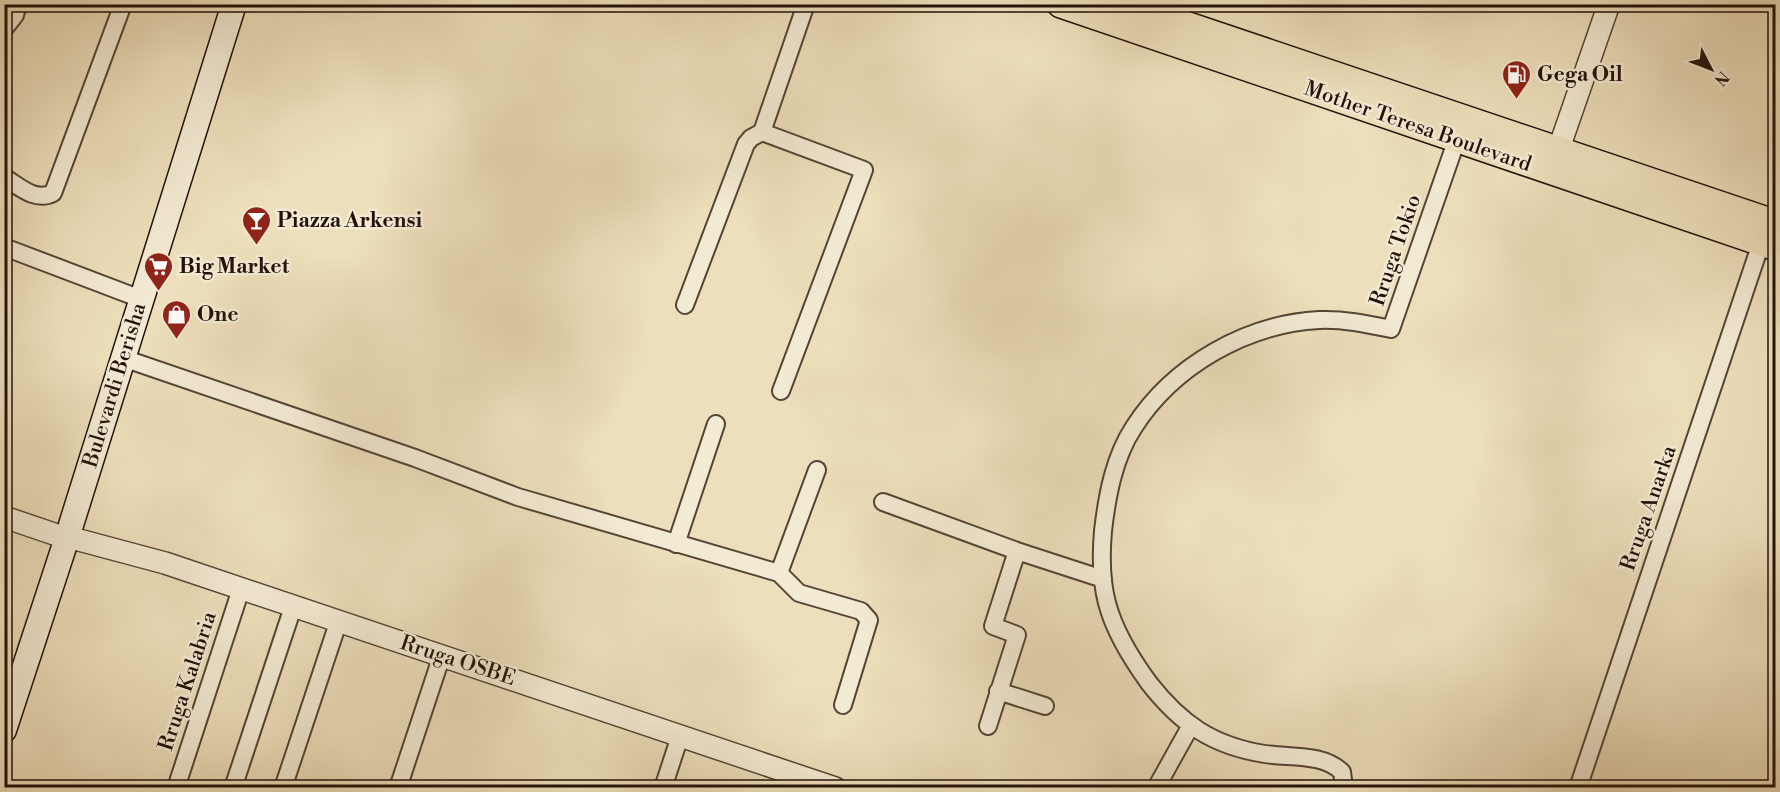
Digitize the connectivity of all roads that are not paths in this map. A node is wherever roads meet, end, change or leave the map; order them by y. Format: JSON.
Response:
{"nodes":[{"id":1,"x":18,"y":4,"type":"edge"},
{"id":2,"x":123,"y":4,"type":"edge"},
{"id":3,"x":234,"y":4,"type":"edge"},
{"id":4,"x":806,"y":4,"type":"edge"},
{"id":5,"x":1061,"y":4,"type":"edge"},
{"id":6,"x":1124,"y":4,"type":"edge"},
{"id":7,"x":1609,"y":4,"type":"edge"},
{"id":8,"x":4,"y":29,"type":"edge"},
{"id":9,"x":762,"y":132,"type":"junction"},
{"id":10,"x":1457,"y":139,"type":"junction"},
{"id":11,"x":1558,"y":151,"type":"junction"},
{"id":12,"x":4,"y":177,"type":"edge"},
{"id":13,"x":1771,"y":238,"type":"edge"},
{"id":14,"x":4,"y":247,"type":"edge"},
{"id":15,"x":141,"y":299,"type":"junction"},
{"id":16,"x":685,"y":305,"type":"dead end"},
{"id":17,"x":123,"y":358,"type":"junction"},
{"id":18,"x":781,"y":391,"type":"dead end"},
{"id":19,"x":716,"y":424,"type":"dead end"},
{"id":20,"x":817,"y":470,"type":"dead end"},
{"id":21,"x":883,"y":502,"type":"dead end"},
{"id":22,"x":4,"y":517,"type":"edge"},
{"id":23,"x":68,"y":537,"type":"junction"},
{"id":24,"x":676,"y":544,"type":"junction"},
{"id":25,"x":1017,"y":551,"type":"junction"},
{"id":26,"x":779,"y":573,"type":"junction"},
{"id":27,"x":1103,"y":579,"type":"junction"},
{"id":28,"x":241,"y":589,"type":"junction"},
{"id":29,"x":293,"y":607,"type":"junction"},
{"id":30,"x":338,"y":622,"type":"junction"},
{"id":31,"x":442,"y":655,"type":"junction"},
{"id":32,"x":998,"y":691,"type":"junction"},
{"id":33,"x":843,"y":705,"type":"dead end"},
{"id":34,"x":1045,"y":706,"type":"dead end"},
{"id":35,"x":988,"y":726,"type":"dead end"},
{"id":36,"x":1190,"y":727,"type":"junction"},
{"id":37,"x":4,"y":730,"type":"edge"},
{"id":38,"x":680,"y":736,"type":"junction"},
{"id":39,"x":807,"y":783,"type":"edge"},
{"id":40,"x":176,"y":788,"type":"edge"},
{"id":41,"x":232,"y":788,"type":"edge"},
{"id":42,"x":283,"y":788,"type":"edge"},
{"id":43,"x":398,"y":788,"type":"edge"},
{"id":44,"x":663,"y":788,"type":"edge"},
{"id":45,"x":835,"y":788,"type":"edge"},
{"id":46,"x":1156,"y":788,"type":"edge"},
{"id":47,"x":1344,"y":788,"type":"edge"},
{"id":48,"x":1578,"y":788,"type":"edge"}],
"edges":[{"from":1,"to":8,"type":"street"},
{"from":2,"to":12,"type":"street"},
{"from":3,"to":15,"type":"main road","name":"Bulevardi Berisha"},
{"from":4,"to":9,"type":"street"},
{"from":5,"to":10,"type":"main road","name":"Mother Teresa Boulevard"},
{"from":6,"to":11,"type":"main road","name":"Mother Teresa Boulevard"},
{"from":7,"to":11,"type":"street"},
{"from":9,"to":16,"type":"street"},
{"from":9,"to":18,"type":"street"},
{"from":10,"to":13,"type":"main road","name":"Mother Teresa Boulevard"},
{"from":10,"to":27,"type":"street","name":"Rruga Tokio"},
{"from":11,"to":13,"type":"main road","name":"Mother Teresa Boulevard"},
{"from":13,"to":48,"type":"street","name":"Rruga Anarka"},
{"from":14,"to":15,"type":"street"},
{"from":15,"to":17,"type":"main road","name":"Bulevardi Berisha"},
{"from":17,"to":23,"type":"main road","name":"Bulevardi Berisha"},
{"from":17,"to":24,"type":"street"},
{"from":19,"to":24,"type":"street"},
{"from":20,"to":26,"type":"street"},
{"from":21,"to":25,"type":"street"},
{"from":22,"to":23,"type":"street","name":"Rruga OSBE"},
{"from":23,"to":28,"type":"street","name":"Rruga OSBE"},
{"from":23,"to":37,"type":"main road","name":"Bulevardi Berisha"},
{"from":24,"to":26,"type":"street"},
{"from":25,"to":27,"type":"street"},
{"from":25,"to":32,"type":"street"},
{"from":26,"to":33,"type":"street"},
{"from":27,"to":36,"type":"street","name":"Rruga Tokio"},
{"from":28,"to":29,"type":"street","name":"Rruga OSBE"},
{"from":28,"to":40,"type":"street","name":"Rruga Kalabria"},
{"from":29,"to":30,"type":"street","name":"Rruga OSBE"},
{"from":29,"to":41,"type":"street"},
{"from":30,"to":31,"type":"street","name":"Rruga OSBE"},
{"from":30,"to":42,"type":"street"},
{"from":31,"to":38,"type":"street","name":"Rruga OSBE"},
{"from":31,"to":43,"type":"street"},
{"from":32,"to":34,"type":"street"},
{"from":32,"to":35,"type":"street"},
{"from":36,"to":46,"type":"street"},
{"from":36,"to":47,"type":"street","name":"Rruga Tokio"},
{"from":38,"to":39,"type":"street","name":"Rruga OSBE"},
{"from":38,"to":44,"type":"street"},
{"from":39,"to":45,"type":"street","name":"Rruga OSBE"}]}
